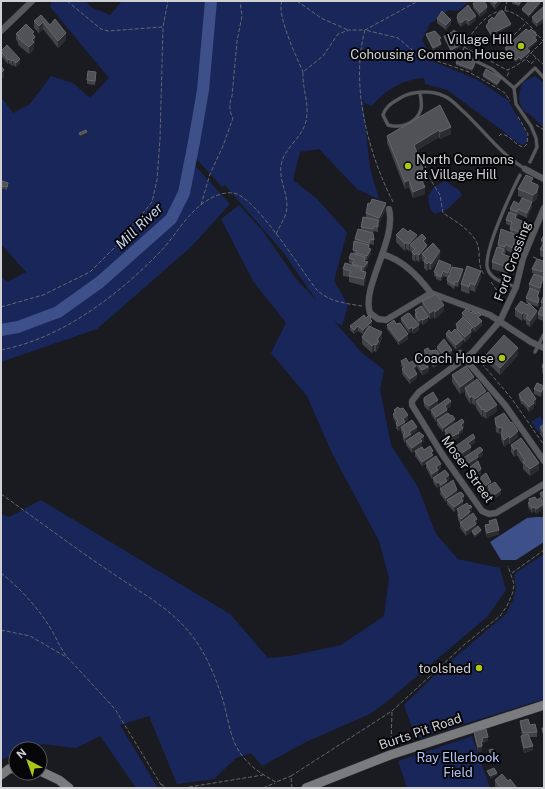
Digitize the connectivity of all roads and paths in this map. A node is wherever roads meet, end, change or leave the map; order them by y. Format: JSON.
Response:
{"nodes":[{"id":1,"x":32,"y":1,"type":"edge"},
{"id":2,"x":67,"y":1,"type":"edge"},
{"id":3,"x":168,"y":1,"type":"edge"},
{"id":4,"x":240,"y":1,"type":"edge"},
{"id":5,"x":282,"y":1,"type":"edge"},
{"id":6,"x":297,"y":1,"type":"edge"},
{"id":7,"x":418,"y":1,"type":"edge"},
{"id":8,"x":507,"y":1,"type":"edge"},
{"id":9,"x":505,"y":10,"type":"junction"},
{"id":10,"x":526,"y":23,"type":"junction"},
{"id":11,"x":163,"y":27,"type":"junction"},
{"id":12,"x":349,"y":30,"type":"junction"},
{"id":13,"x":366,"y":30,"type":"junction"},
{"id":14,"x":453,"y":30,"type":"edge"},
{"id":15,"x":1,"y":32,"type":"edge"},
{"id":16,"x":469,"y":38,"type":"junction"},
{"id":17,"x":510,"y":39,"type":"dead end"},
{"id":18,"x":544,"y":42,"type":"edge"},
{"id":19,"x":464,"y":47,"type":"junction"},
{"id":20,"x":531,"y":53,"type":"junction"},
{"id":21,"x":461,"y":54,"type":"joint"},
{"id":22,"x":526,"y":58,"type":"junction"},
{"id":23,"x":536,"y":58,"type":"junction"},
{"id":24,"x":538,"y":64,"type":"dead end"},
{"id":25,"x":544,"y":65,"type":"edge"},
{"id":26,"x":535,"y":68,"type":"junction"},
{"id":27,"x":508,"y":70,"type":"junction"},
{"id":28,"x":303,"y":72,"type":"junction"},
{"id":29,"x":506,"y":77,"type":"dead end"},
{"id":30,"x":544,"y":78,"type":"edge"},
{"id":31,"x":514,"y":88,"type":"junction"},
{"id":32,"x":420,"y":93,"type":"junction"},
{"id":33,"x":512,"y":105,"type":"dead end"},
{"id":34,"x":516,"y":113,"type":"dead end"},
{"id":35,"x":499,"y":136,"type":"dead end"},
{"id":36,"x":530,"y":162,"type":"dead end"},
{"id":37,"x":425,"y":165,"type":"dead end"},
{"id":38,"x":525,"y":168,"type":"joint"},
{"id":39,"x":520,"y":175,"type":"dead end"},
{"id":40,"x":544,"y":179,"type":"edge"},
{"id":41,"x":393,"y":202,"type":"dead end"},
{"id":42,"x":201,"y":205,"type":"junction"},
{"id":43,"x":544,"y":208,"type":"edge"},
{"id":44,"x":389,"y":209,"type":"dead end"},
{"id":45,"x":276,"y":234,"type":"junction"},
{"id":46,"x":382,"y":254,"type":"junction"},
{"id":47,"x":533,"y":257,"type":"dead end"},
{"id":48,"x":538,"y":260,"type":"edge"},
{"id":49,"x":487,"y":276,"type":"dead end"},
{"id":50,"x":490,"y":280,"type":"dead end"},
{"id":51,"x":516,"y":286,"type":"junction"},
{"id":52,"x":431,"y":293,"type":"junction"},
{"id":53,"x":503,"y":300,"type":"dead end"},
{"id":54,"x":368,"y":306,"type":"junction"},
{"id":55,"x":1,"y":307,"type":"edge"},
{"id":56,"x":500,"y":320,"type":"junction"},
{"id":57,"x":544,"y":334,"type":"edge"},
{"id":58,"x":542,"y":347,"type":"edge"},
{"id":59,"x":1,"y":350,"type":"edge"},
{"id":60,"x":535,"y":352,"type":"dead end"},
{"id":61,"x":460,"y":354,"type":"dead end"},
{"id":62,"x":465,"y":359,"type":"junction"},
{"id":63,"x":478,"y":359,"type":"dead end"},
{"id":64,"x":412,"y":401,"type":"joint"},
{"id":65,"x":544,"y":445,"type":"edge"},
{"id":66,"x":544,"y":461,"type":"edge"},
{"id":67,"x":544,"y":484,"type":"edge"},
{"id":68,"x":1,"y":494,"type":"edge"},
{"id":69,"x":544,"y":550,"type":"edge"},
{"id":70,"x":508,"y":566,"type":"dead end"},
{"id":71,"x":1,"y":573,"type":"edge"},
{"id":72,"x":511,"y":573,"type":"junction"},
{"id":73,"x":1,"y":630,"type":"edge"},
{"id":74,"x":68,"y":658,"type":"junction"},
{"id":75,"x":544,"y":705,"type":"edge"},
{"id":76,"x":392,"y":711,"type":"junction"},
{"id":77,"x":390,"y":754,"type":"junction"},
{"id":78,"x":48,"y":775,"type":"edge"},
{"id":79,"x":263,"y":775,"type":"junction"},
{"id":80,"x":291,"y":776,"type":"junction"},
{"id":81,"x":276,"y":782,"type":"junction"},
{"id":82,"x":160,"y":783,"type":"junction"},
{"id":83,"x":70,"y":788,"type":"edge"},
{"id":84,"x":163,"y":788,"type":"edge"},
{"id":85,"x":166,"y":788,"type":"edge"},
{"id":86,"x":183,"y":788,"type":"edge"},
{"id":87,"x":263,"y":788,"type":"edge"},
{"id":88,"x":292,"y":788,"type":"edge"},
{"id":89,"x":306,"y":788,"type":"edge"}],
"edges":[{"from":1,"to":15,"type":"street"},
{"from":2,"to":11,"type":"path"},
{"from":3,"to":11,"type":"path"},
{"from":4,"to":42,"type":"path"},
{"from":5,"to":28,"type":"path"},
{"from":6,"to":12,"type":"path"},
{"from":7,"to":13,"type":"path"},
{"from":8,"to":9,"type":"path"},
{"from":9,"to":10,"type":"path"},
{"from":9,"to":16,"type":"path"},
{"from":10,"to":17,"type":"path"},
{"from":10,"to":18,"type":"path"},
{"from":11,"to":55,"type":"path"},
{"from":12,"to":13,"type":"path"},
{"from":12,"to":28,"type":"path"},
{"from":13,"to":33,"type":"path"},
{"from":13,"to":41,"type":"path"},
{"from":14,"to":16,"type":"path"},
{"from":16,"to":19,"type":"path"},
{"from":18,"to":20,"type":"path"},
{"from":19,"to":21,"type":"path"},
{"from":19,"to":27,"type":"path"},
{"from":20,"to":22,"type":"path"},
{"from":20,"to":23,"type":"path"},
{"from":21,"to":31,"type":"lane"},
{"from":22,"to":23,"type":"path"},
{"from":22,"to":27,"type":"path"},
{"from":23,"to":25,"type":"path"},
{"from":24,"to":26,"type":"lane"},
{"from":26,"to":30,"type":"lane"},
{"from":26,"to":31,"type":"lane"},
{"from":27,"to":29,"type":"path"},
{"from":28,"to":45,"type":"path"},
{"from":31,"to":36,"type":"lane"},
{"from":32,"to":32,"type":"lane"},
{"from":32,"to":38,"type":"lane"},
{"from":34,"to":35,"type":"path"},
{"from":37,"to":49,"type":"path"},
{"from":38,"to":40,"type":"street"},
{"from":39,"to":51,"type":"lane"},
{"from":42,"to":45,"type":"path"},
{"from":42,"to":59,"type":"path"},
{"from":43,"to":51,"type":"street","name":"Ford Crossing"},
{"from":44,"to":46,"type":"street"},
{"from":45,"to":54,"type":"path"},
{"from":46,"to":52,"type":"street"},
{"from":46,"to":54,"type":"street"},
{"from":47,"to":48,"type":"path"},
{"from":50,"to":53,"type":"path"},
{"from":51,"to":56,"type":"street","name":"Ford Crossing"},
{"from":52,"to":54,"type":"street"},
{"from":52,"to":56,"type":"street"},
{"from":56,"to":58,"type":"street"},
{"from":56,"to":62,"type":"street","name":"Ford Crossing"},
{"from":57,"to":58,"type":"lane"},
{"from":58,"to":60,"type":"lane"},
{"from":61,"to":62,"type":"street"},
{"from":62,"to":64,"type":"street","name":"Ford Crossing"},
{"from":62,"to":66,"type":"street"},
{"from":63,"to":65,"type":"path"},
{"from":64,"to":67,"type":"street","name":"Moser Street"},
{"from":68,"to":79,"type":"path"},
{"from":69,"to":72,"type":"path"},
{"from":70,"to":72,"type":"path"},
{"from":71,"to":74,"type":"path"},
{"from":72,"to":76,"type":"path"},
{"from":73,"to":74,"type":"path"},
{"from":74,"to":82,"type":"path"},
{"from":75,"to":77,"type":"street","name":"Burts Pit Road"},
{"from":76,"to":77,"type":"path"},
{"from":76,"to":80,"type":"path"},
{"from":77,"to":89,"type":"street","name":"Burts Pit Road"},
{"from":78,"to":83,"type":"street"},
{"from":79,"to":81,"type":"path"},
{"from":79,"to":86,"type":"path"},
{"from":80,"to":81,"type":"path"},
{"from":80,"to":88,"type":"path"},
{"from":81,"to":87,"type":"path"},
{"from":82,"to":84,"type":"path"},
{"from":82,"to":85,"type":"path"}]}
